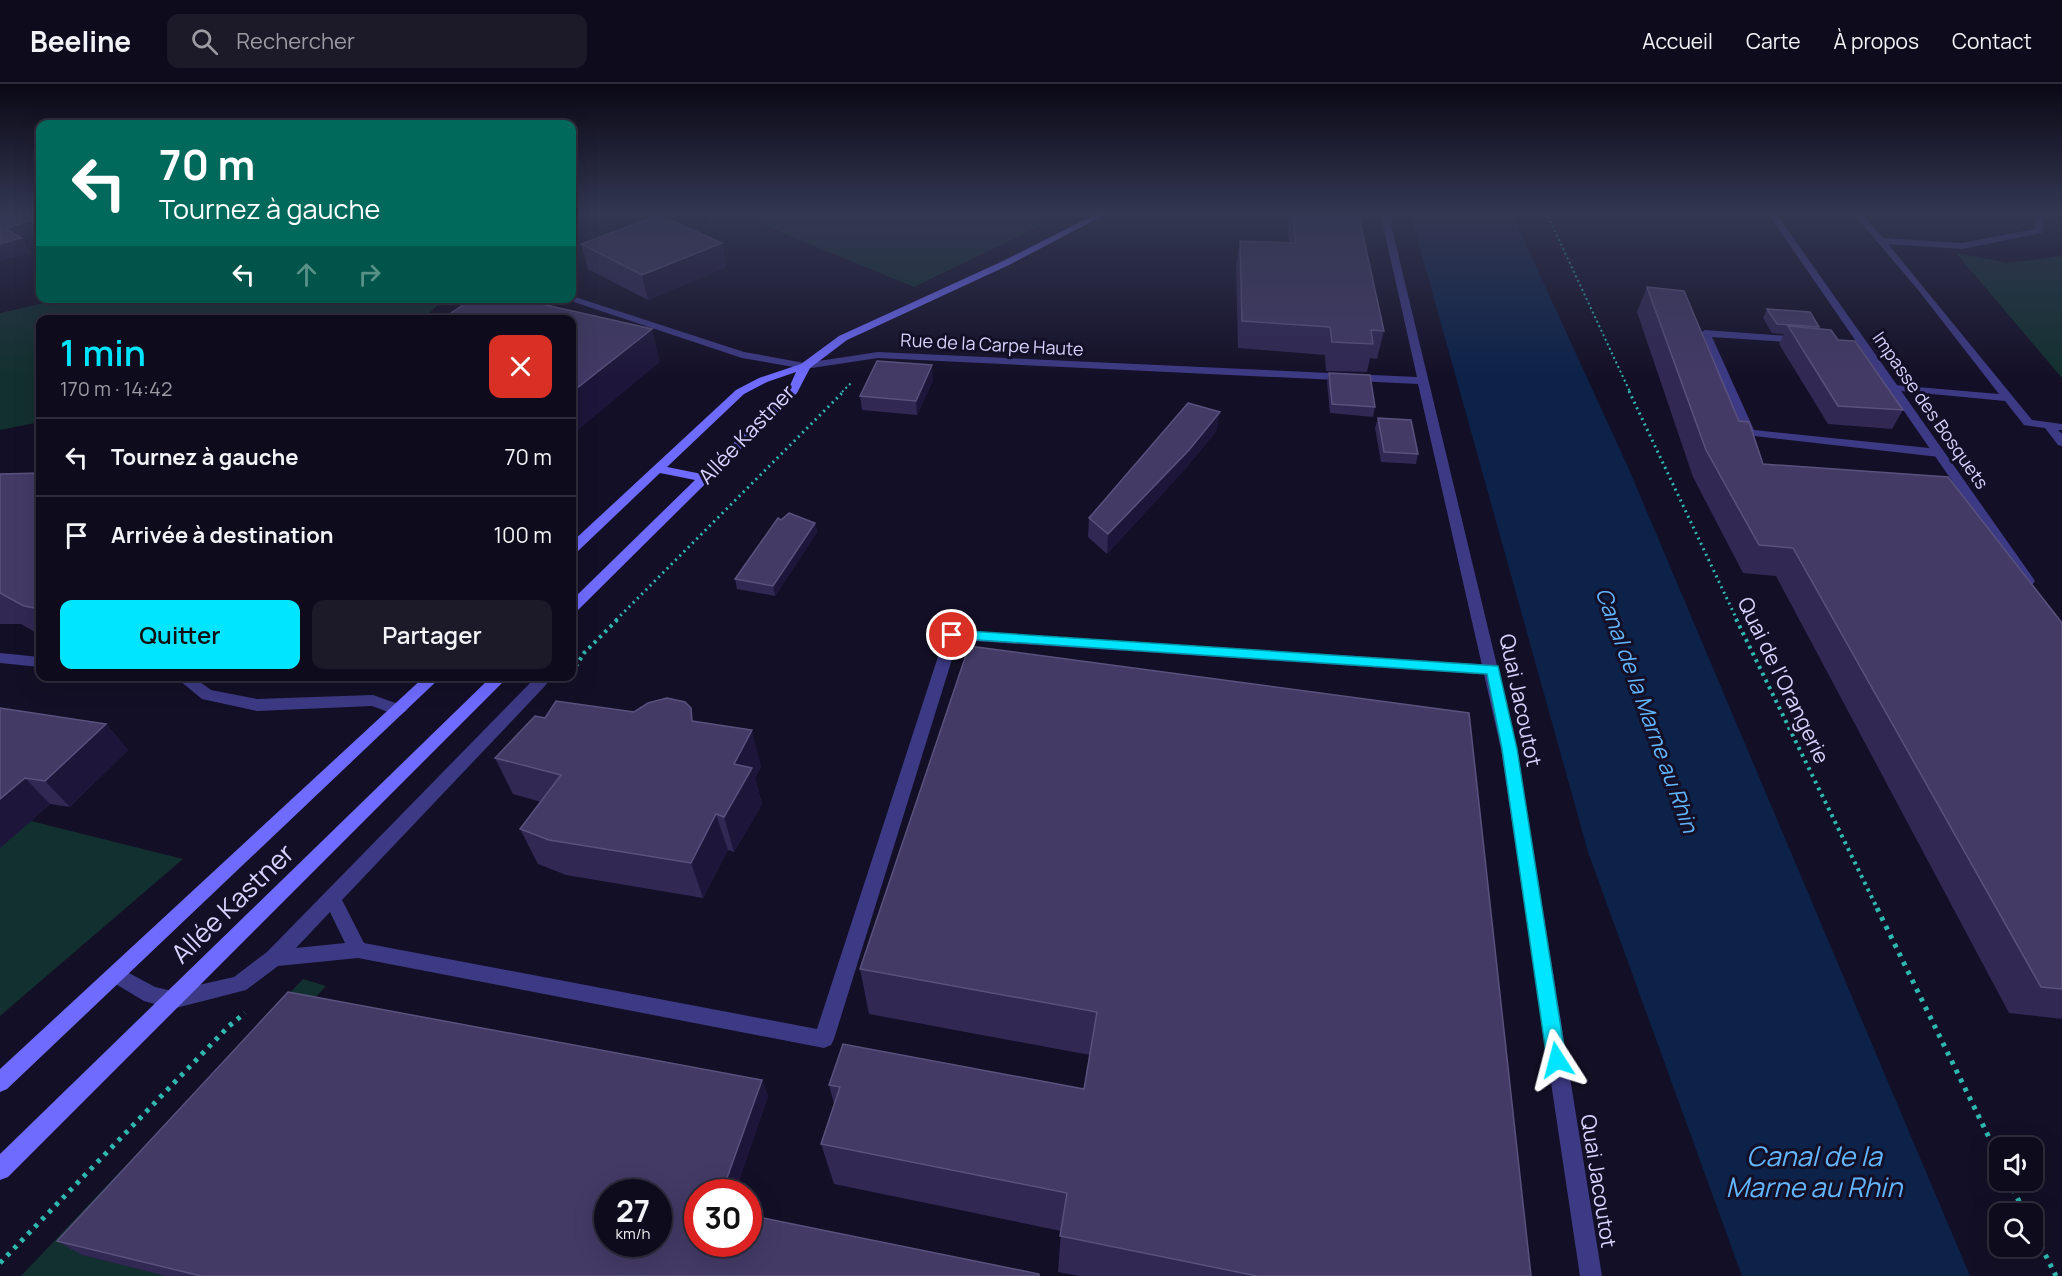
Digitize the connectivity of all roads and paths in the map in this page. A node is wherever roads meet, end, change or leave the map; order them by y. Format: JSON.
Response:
{"nodes":[{"id":1,"x":996,"y":268,"type":"edge"},
{"id":2,"x":1397,"y":268,"type":"edge"},
{"id":3,"x":1572,"y":268,"type":"edge"},
{"id":4,"x":1808,"y":268,"type":"edge"},
{"id":5,"x":1904,"y":268,"type":"edge"},
{"id":6,"x":576,"y":301,"type":"edge"},
{"id":7,"x":533,"y":303,"type":"edge"},
{"id":8,"x":502,"y":312,"type":"edge"},
{"id":9,"x":1818,"y":341,"type":"edge"},
{"id":10,"x":878,"y":355,"type":"junction"},
{"id":11,"x":805,"y":366,"type":"junction"},
{"id":12,"x":1425,"y":381,"type":"junction"},
{"id":13,"x":1894,"y":388,"type":"junction"},
{"id":14,"x":2008,"y":398,"type":"junction"},
{"id":15,"x":2048,"y":425,"type":"junction"},
{"id":16,"x":2062,"y":427,"type":"edge"},
{"id":17,"x":2062,"y":442,"type":"edge"},
{"id":18,"x":1939,"y":453,"type":"junction"},
{"id":19,"x":657,"y":469,"type":"junction"},
{"id":20,"x":704,"y":478,"type":"junction"},
{"id":21,"x":576,"y":545,"type":"edge"},
{"id":22,"x":2035,"y":591,"type":"edge"},
{"id":23,"x":576,"y":604,"type":"edge"},
{"id":24,"x":0,"y":658,"type":"edge"},
{"id":25,"x":36,"y":662,"type":"edge"},
{"id":26,"x":576,"y":667,"type":"edge"},
{"id":27,"x":1493,"y":669,"type":"junction"},
{"id":28,"x":188,"y":681,"type":"edge"},
{"id":29,"x":430,"y":681,"type":"edge"},
{"id":30,"x":497,"y":681,"type":"edge"},
{"id":31,"x":540,"y":681,"type":"edge"},
{"id":32,"x":399,"y":710,"type":"junction"},
{"id":33,"x":332,"y":898,"type":"junction"},
{"id":34,"x":358,"y":950,"type":"junction"},
{"id":35,"x":274,"y":958,"type":"junction"},
{"id":36,"x":116,"y":974,"type":"junction"},
{"id":37,"x":172,"y":1000,"type":"junction"},
{"id":38,"x":0,"y":1082,"type":"edge"},
{"id":39,"x":1989,"y":1137,"type":"edge"},
{"id":40,"x":0,"y":1169,"type":"edge"},
{"id":41,"x":2043,"y":1250,"type":"edge"},
{"id":42,"x":1591,"y":1276,"type":"edge"},
{"id":43,"x":2056,"y":1276,"type":"edge"}],
"edges":[{"from":1,"to":11,"type":"main road"},
{"from":2,"to":12,"type":"street","name":"Quai Jacoutot"},
{"from":3,"to":39,"type":"path","name":"Quai de l'Orangerie"},
{"from":4,"to":13,"type":"street","name":"Impasse des Bosquets"},
{"from":5,"to":14,"type":"street"},
{"from":6,"to":11,"type":"street","name":"Rue de la Carpe Haute"},
{"from":7,"to":8,"type":"street"},
{"from":9,"to":18,"type":"street"},
{"from":10,"to":11,"type":"street","name":"Rue de la Carpe Haute"},
{"from":10,"to":12,"type":"street","name":"Rue de la Carpe Haute"},
{"from":10,"to":26,"type":"path"},
{"from":11,"to":19,"type":"main road","name":"Allée Kastner"},
{"from":11,"to":20,"type":"main road","name":"Allée Kastner"},
{"from":12,"to":27,"type":"street","name":"Quai Jacoutot"},
{"from":13,"to":14,"type":"street"},
{"from":13,"to":18,"type":"street","name":"Impasse des Bosquets"},
{"from":14,"to":15,"type":"street"},
{"from":15,"to":16,"type":"street"},
{"from":15,"to":17,"type":"street"},
{"from":18,"to":22,"type":"street","name":"Impasse des Bosquets"},
{"from":19,"to":20,"type":"main road"},
{"from":19,"to":21,"type":"main road","name":"Allée Kastner"},
{"from":20,"to":23,"type":"main road","name":"Allée Kastner"},
{"from":24,"to":25,"type":"street"},
{"from":27,"to":34,"type":"street"},
{"from":27,"to":42,"type":"street","name":"Quai Jacoutot"},
{"from":28,"to":32,"type":"street"},
{"from":29,"to":32,"type":"main road","name":"Allée Kastner"},
{"from":30,"to":37,"type":"main road","name":"Allée Kastner"},
{"from":31,"to":33,"type":"street"},
{"from":32,"to":36,"type":"main road","name":"Allée Kastner"},
{"from":33,"to":34,"type":"street"},
{"from":33,"to":35,"type":"street"},
{"from":34,"to":35,"type":"street"},
{"from":35,"to":37,"type":"street"},
{"from":36,"to":37,"type":"street"},
{"from":36,"to":38,"type":"main road","name":"Allée Kastner"},
{"from":37,"to":40,"type":"main road","name":"Allée Kastner"},
{"from":41,"to":43,"type":"path"}]}
